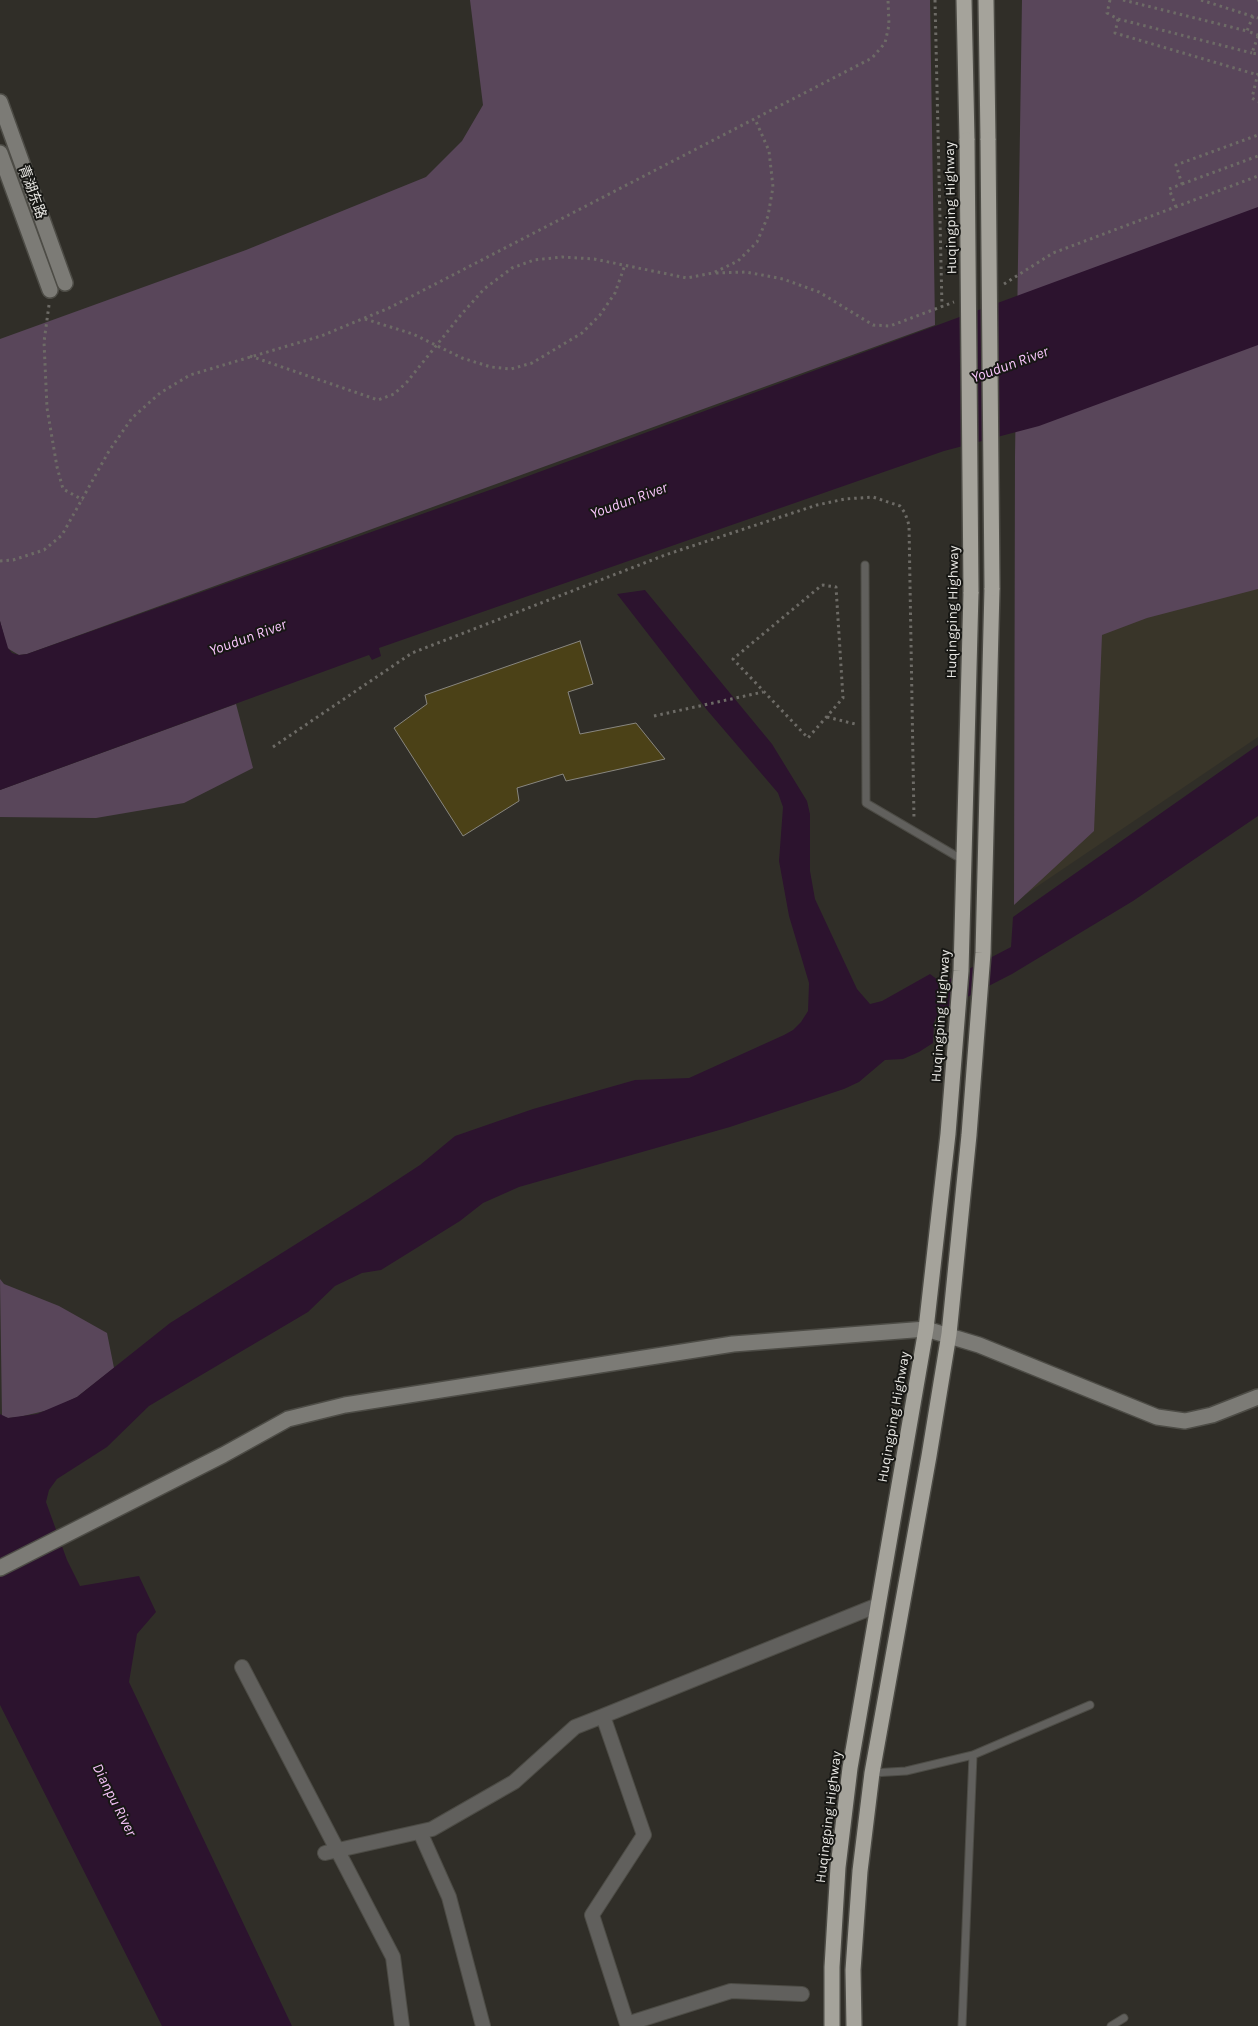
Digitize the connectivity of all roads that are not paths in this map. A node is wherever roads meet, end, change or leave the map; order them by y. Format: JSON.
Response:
{"nodes":[{"id":1,"x":964,"y":0,"type":"edge"},
{"id":2,"x":986,"y":0,"type":"edge"},
{"id":3,"x":0,"y":102,"type":"edge"},
{"id":4,"x":0,"y":153,"type":"edge"},
{"id":5,"x":65,"y":283,"type":"dead end"},
{"id":6,"x":50,"y":290,"type":"road end"},
{"id":7,"x":865,"y":564,"type":"dead end"},
{"id":8,"x":963,"y":861,"type":"junction"},
{"id":9,"x":926,"y":1329,"type":"junction"},
{"id":10,"x":949,"y":1334,"type":"junction"},
{"id":11,"x":1258,"y":1397,"type":"edge"},
{"id":12,"x":0,"y":1568,"type":"edge"},
{"id":13,"x":878,"y":1605,"type":"junction"},
{"id":14,"x":242,"y":1667,"type":"dead end"},
{"id":15,"x":1090,"y":1705,"type":"dead end"},
{"id":16,"x":603,"y":1716,"type":"junction"},
{"id":17,"x":973,"y":1755,"type":"junction"},
{"id":18,"x":872,"y":1773,"type":"junction"},
{"id":19,"x":420,"y":1832,"type":"junction"},
{"id":20,"x":331,"y":1852,"type":"junction"},
{"id":21,"x":802,"y":1994,"type":"dead end"},
{"id":22,"x":1124,"y":2018,"type":"dead end"},
{"id":23,"x":402,"y":2026,"type":"edge"},
{"id":24,"x":483,"y":2026,"type":"edge"},
{"id":25,"x":832,"y":2026,"type":"edge"},
{"id":26,"x":854,"y":2026,"type":"edge"},
{"id":27,"x":962,"y":2026,"type":"edge"},
{"id":28,"x":1111,"y":2026,"type":"edge"}],
"edges":[{"from":1,"to":8,"type":"highway","name":"Huqingping Highway","bridge":true},
{"from":2,"to":10,"type":"highway","bridge":true},
{"from":3,"to":5,"type":"street","name":"青湖东路"},
{"from":4,"to":6,"type":"street","name":"青湖东路"},
{"from":7,"to":8,"type":"lane"},
{"from":8,"to":9,"type":"highway","name":"Huqingping Highway"},
{"from":9,"to":10,"type":"street"},
{"from":9,"to":12,"type":"street"},
{"from":9,"to":13,"type":"highway","name":"Huqingping Highway"},
{"from":10,"to":11,"type":"street"},
{"from":10,"to":18,"type":"highway"},
{"from":13,"to":16,"type":"street"},
{"from":13,"to":25,"type":"highway","name":"Huqingping Highway"},
{"from":14,"to":20,"type":"street"},
{"from":15,"to":17,"type":"lane"},
{"from":16,"to":19,"type":"street"},
{"from":16,"to":21,"type":"street"},
{"from":17,"to":18,"type":"lane"},
{"from":17,"to":27,"type":"lane"},
{"from":18,"to":26,"type":"highway"},
{"from":19,"to":20,"type":"street"},
{"from":19,"to":24,"type":"street"},
{"from":20,"to":23,"type":"street"},
{"from":22,"to":28,"type":"lane"}]}
